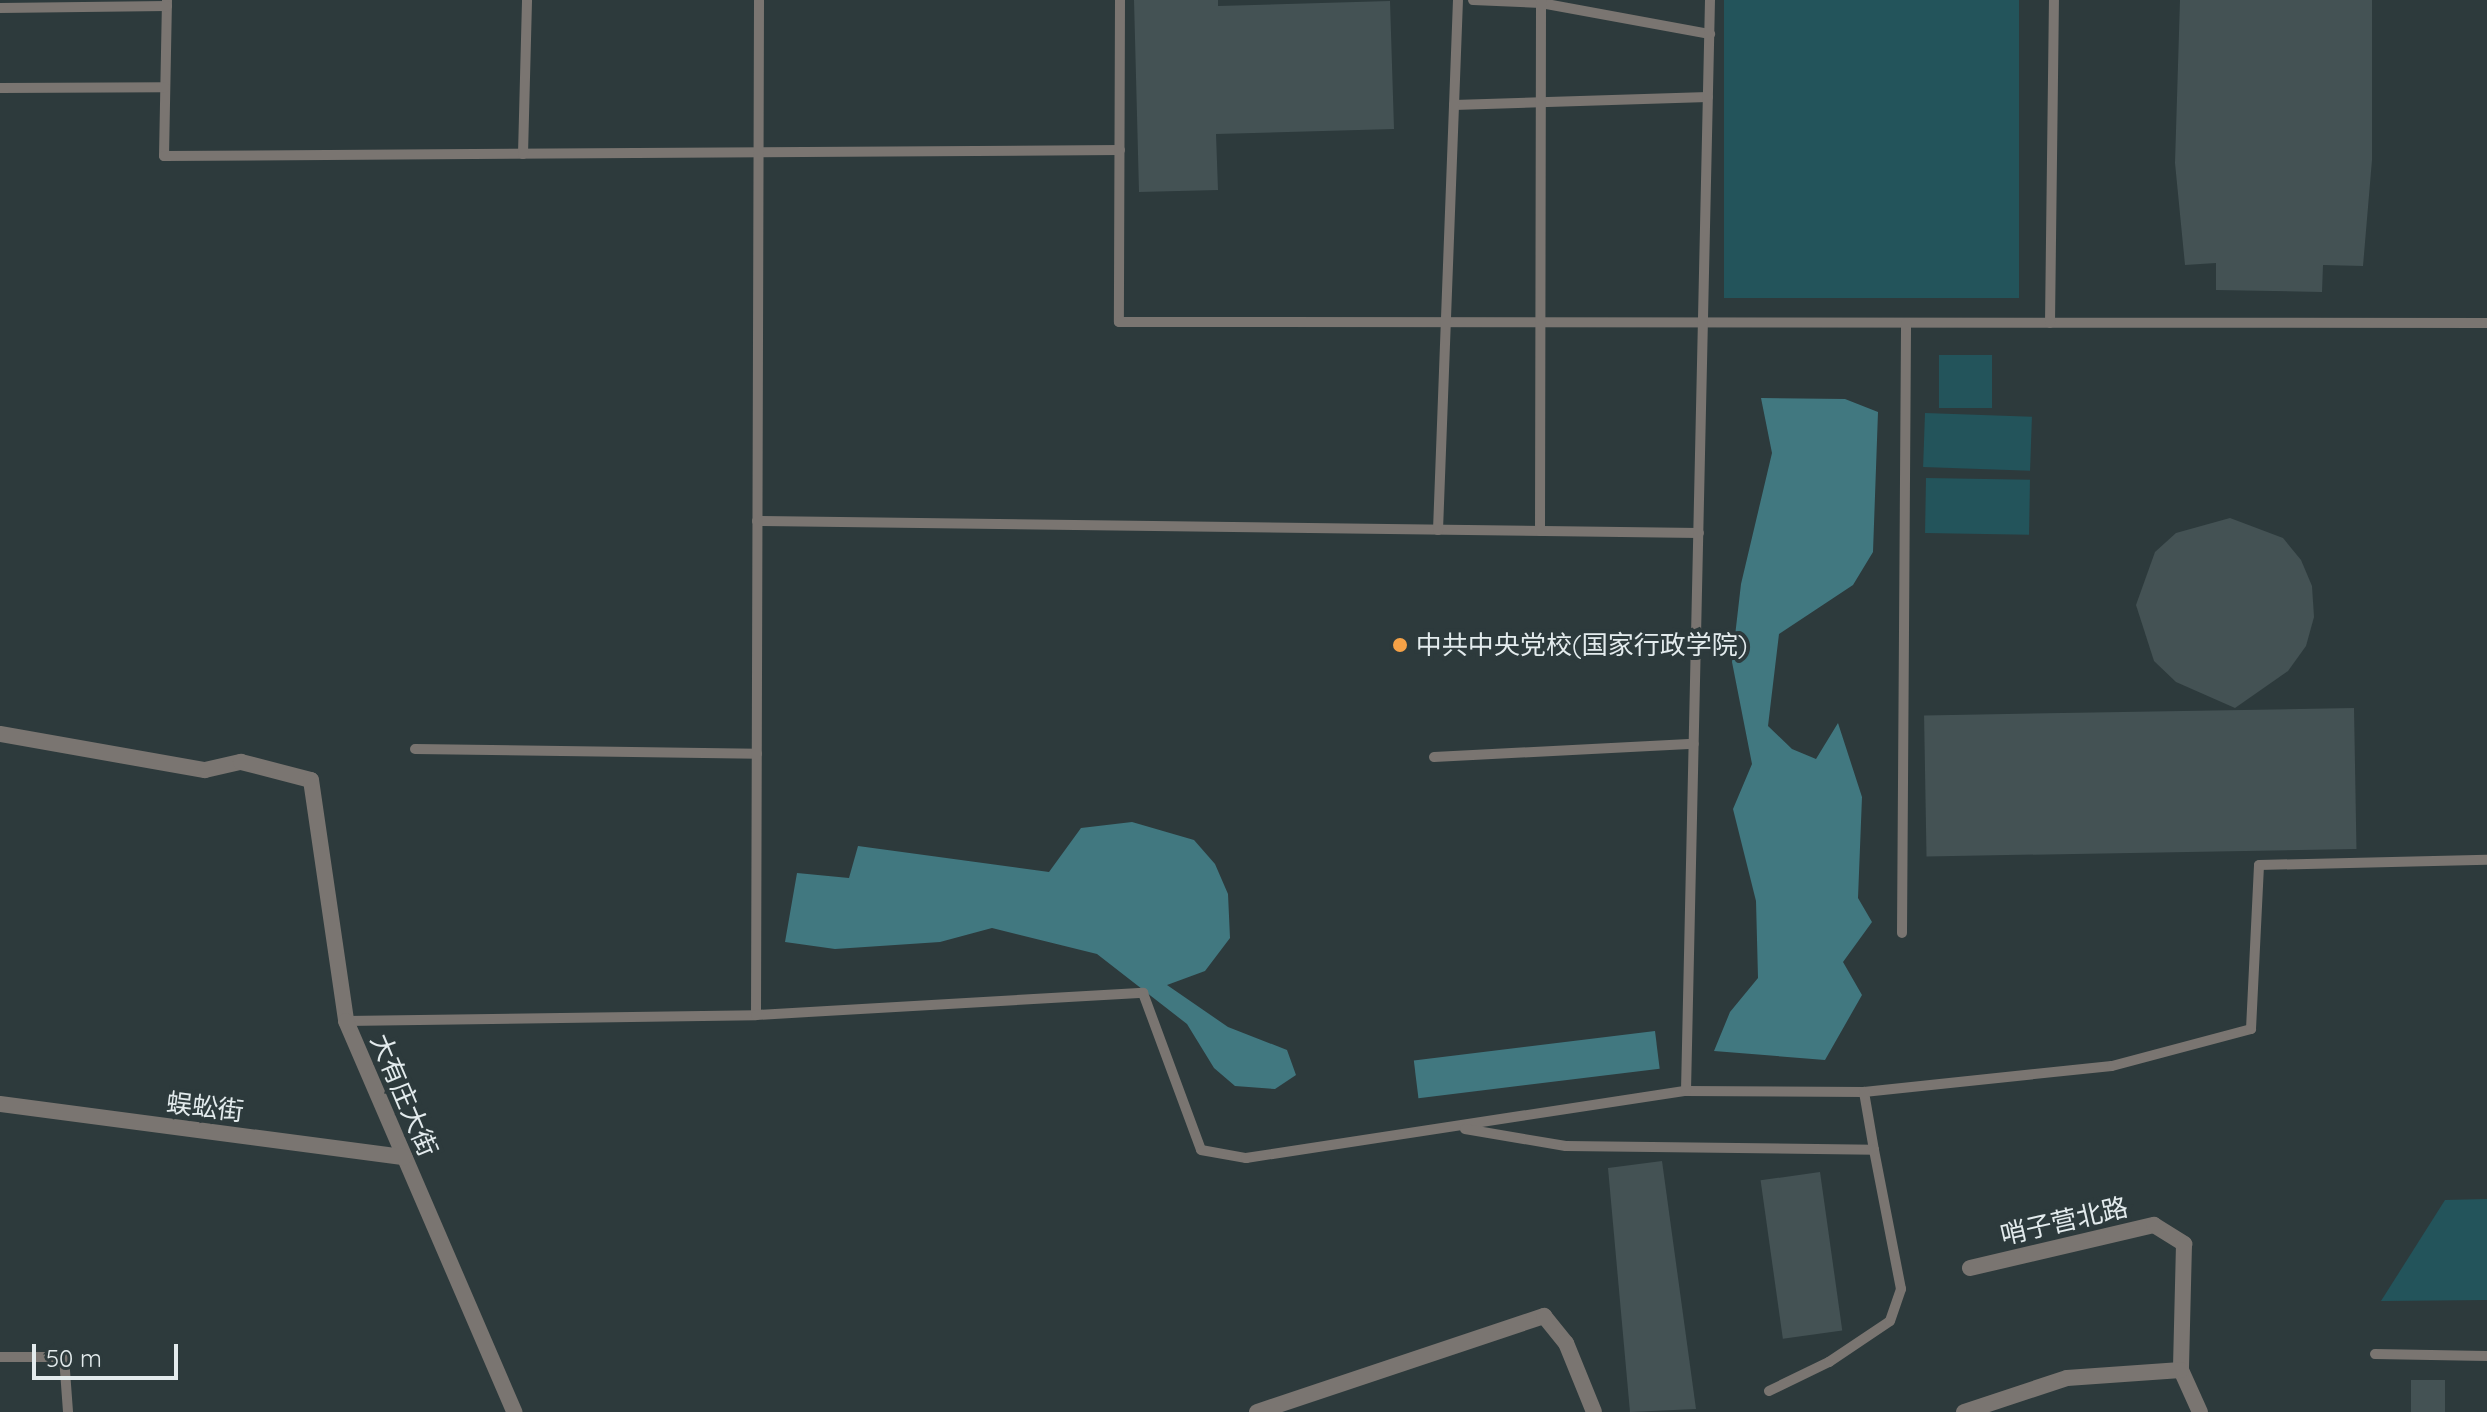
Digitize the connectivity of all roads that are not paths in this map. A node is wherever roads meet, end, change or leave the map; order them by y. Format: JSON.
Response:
{"nodes":[{"id":1,"x":527,"y":0,"type":"edge"},
{"id":2,"x":759,"y":0,"type":"edge"},
{"id":3,"x":1120,"y":0,"type":"edge"},
{"id":4,"x":1458,"y":0,"type":"edge"},
{"id":5,"x":1473,"y":0,"type":"edge"},
{"id":6,"x":1710,"y":0,"type":"edge"},
{"id":7,"x":2054,"y":0,"type":"edge"},
{"id":8,"x":1541,"y":2,"type":"edge"},
{"id":9,"x":167,"y":3,"type":"edge"},
{"id":10,"x":0,"y":8,"type":"edge"},
{"id":11,"x":1710,"y":34,"type":"junction"},
{"id":12,"x":165,"y":87,"type":"junction"},
{"id":13,"x":0,"y":88,"type":"edge"},
{"id":14,"x":1708,"y":97,"type":"junction"},
{"id":15,"x":1454,"y":105,"type":"junction"},
{"id":16,"x":1543,"y":106,"type":"junction"},
{"id":17,"x":1120,"y":150,"type":"junction"},
{"id":18,"x":759,"y":153,"type":"junction"},
{"id":19,"x":523,"y":154,"type":"junction"},
{"id":20,"x":1446,"y":322,"type":"junction"},
{"id":21,"x":1543,"y":322,"type":"junction"},
{"id":22,"x":1704,"y":322,"type":"junction"},
{"id":23,"x":1906,"y":323,"type":"junction"},
{"id":24,"x":2050,"y":323,"type":"junction"},
{"id":25,"x":2487,"y":323,"type":"edge"},
{"id":26,"x":757,"y":521,"type":"junction"},
{"id":27,"x":1438,"y":530,"type":"junction"},
{"id":28,"x":1540,"y":531,"type":"junction"},
{"id":29,"x":1699,"y":533,"type":"junction"},
{"id":30,"x":0,"y":734,"type":"edge"},
{"id":31,"x":1694,"y":744,"type":"junction"},
{"id":32,"x":415,"y":749,"type":"dead end"},
{"id":33,"x":757,"y":754,"type":"junction"},
{"id":34,"x":1434,"y":757,"type":"dead end"},
{"id":35,"x":2487,"y":860,"type":"edge"},
{"id":36,"x":1902,"y":933,"type":"dead end"},
{"id":37,"x":756,"y":1015,"type":"junction"},
{"id":38,"x":346,"y":1021,"type":"junction"},
{"id":39,"x":1686,"y":1091,"type":"junction"},
{"id":40,"x":1864,"y":1092,"type":"junction"},
{"id":41,"x":0,"y":1104,"type":"edge"},
{"id":42,"x":1453,"y":1127,"type":"junction"},
{"id":43,"x":1874,"y":1150,"type":"junction"},
{"id":44,"x":405,"y":1157,"type":"junction"},
{"id":45,"x":1970,"y":1268,"type":"dead end"},
{"id":46,"x":2375,"y":1354,"type":"dead end"},
{"id":47,"x":2487,"y":1356,"type":"edge"},
{"id":48,"x":0,"y":1357,"type":"edge"},
{"id":49,"x":2181,"y":1370,"type":"junction"},
{"id":50,"x":1769,"y":1391,"type":"dead end"},
{"id":51,"x":68,"y":1412,"type":"edge"},
{"id":52,"x":514,"y":1412,"type":"edge"},
{"id":53,"x":1257,"y":1412,"type":"edge"},
{"id":54,"x":1594,"y":1412,"type":"edge"},
{"id":55,"x":1964,"y":1412,"type":"edge"},
{"id":56,"x":2200,"y":1412,"type":"edge"}],
"edges":[{"from":1,"to":19,"type":"lane"},
{"from":2,"to":18,"type":"lane"},
{"from":3,"to":17,"type":"lane"},
{"from":4,"to":15,"type":"lane"},
{"from":5,"to":8,"type":"lane"},
{"from":6,"to":11,"type":"lane"},
{"from":7,"to":24,"type":"lane"},
{"from":8,"to":11,"type":"lane"},
{"from":8,"to":16,"type":"lane"},
{"from":9,"to":10,"type":"lane"},
{"from":9,"to":12,"type":"lane"},
{"from":11,"to":14,"type":"lane"},
{"from":12,"to":13,"type":"lane"},
{"from":12,"to":19,"type":"lane"},
{"from":14,"to":16,"type":"lane"},
{"from":14,"to":22,"type":"lane"},
{"from":15,"to":16,"type":"lane"},
{"from":15,"to":20,"type":"lane"},
{"from":16,"to":21,"type":"lane"},
{"from":17,"to":18,"type":"lane"},
{"from":17,"to":20,"type":"lane"},
{"from":18,"to":19,"type":"lane"},
{"from":18,"to":26,"type":"lane"},
{"from":20,"to":21,"type":"lane"},
{"from":20,"to":27,"type":"lane"},
{"from":21,"to":22,"type":"lane"},
{"from":21,"to":28,"type":"lane"},
{"from":22,"to":23,"type":"lane"},
{"from":22,"to":29,"type":"lane"},
{"from":23,"to":24,"type":"lane"},
{"from":23,"to":36,"type":"lane"},
{"from":24,"to":25,"type":"lane"},
{"from":26,"to":27,"type":"lane"},
{"from":26,"to":33,"type":"lane"},
{"from":27,"to":28,"type":"lane"},
{"from":28,"to":29,"type":"lane"},
{"from":29,"to":31,"type":"lane"},
{"from":30,"to":38,"type":"street","name":"大有庄大街"},
{"from":31,"to":34,"type":"lane"},
{"from":31,"to":39,"type":"lane"},
{"from":32,"to":33,"type":"lane"},
{"from":33,"to":37,"type":"lane"},
{"from":35,"to":40,"type":"lane"},
{"from":37,"to":38,"type":"lane"},
{"from":37,"to":42,"type":"lane"},
{"from":38,"to":44,"type":"street","name":"大有庄大街"},
{"from":39,"to":40,"type":"lane"},
{"from":39,"to":42,"type":"lane"},
{"from":40,"to":43,"type":"lane"},
{"from":41,"to":44,"type":"street","name":"蜈蚣街"},
{"from":42,"to":43,"type":"lane"},
{"from":43,"to":50,"type":"lane"},
{"from":44,"to":52,"type":"street","name":"大有庄大街"},
{"from":45,"to":49,"type":"street","name":"哨子营北路"},
{"from":46,"to":47,"type":"lane"},
{"from":48,"to":51,"type":"lane"},
{"from":49,"to":55,"type":"street"},
{"from":49,"to":56,"type":"street","name":"哨子营北路"},
{"from":53,"to":54,"type":"street"}]}
